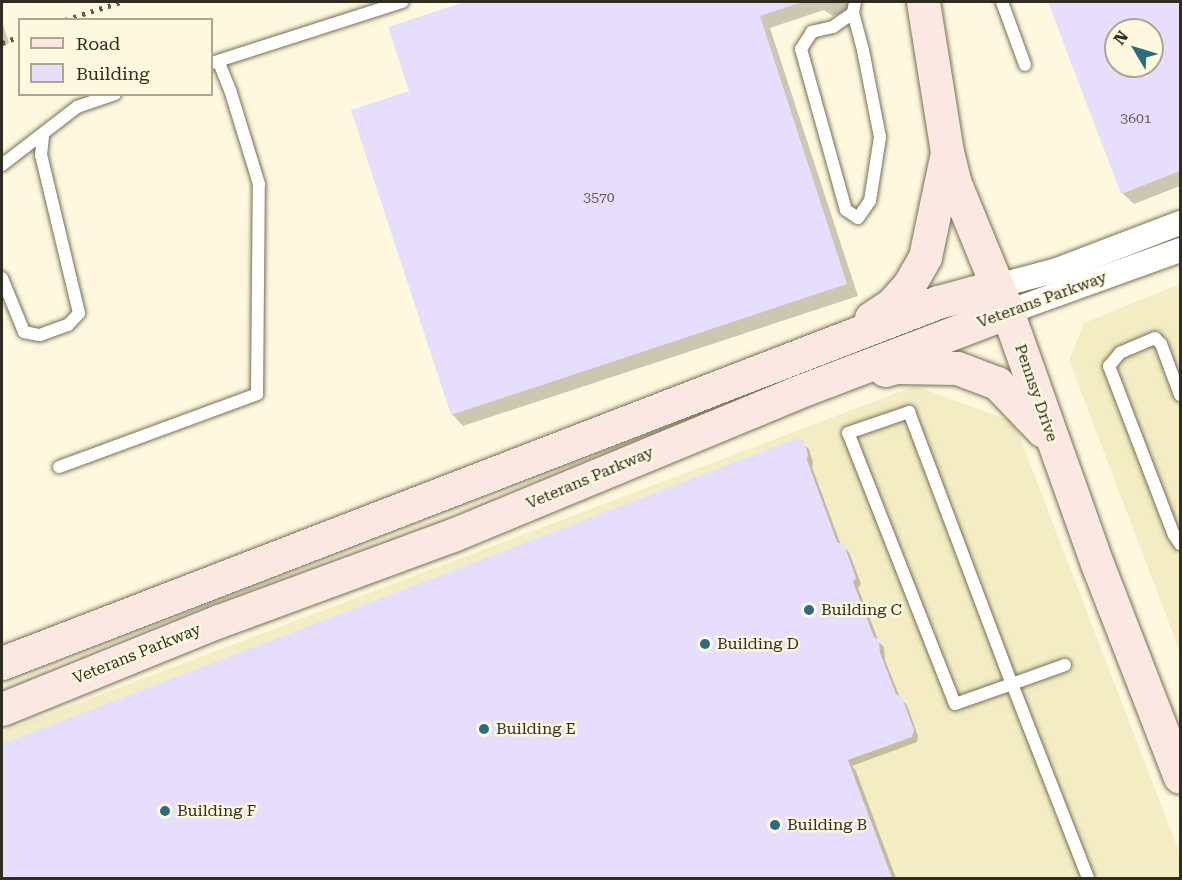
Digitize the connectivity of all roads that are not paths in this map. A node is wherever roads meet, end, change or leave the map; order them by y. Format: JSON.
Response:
{"nodes":[{"id":1,"x":402,"y":2,"type":"edge"},
{"id":2,"x":923,"y":2,"type":"edge"},
{"id":3,"x":1002,"y":2,"type":"edge"},
{"id":4,"x":854,"y":7,"type":"edge"},
{"id":5,"x":215,"y":62,"type":"edge"},
{"id":6,"x":1025,"y":65,"type":"dead end"},
{"id":7,"x":109,"y":96,"type":"edge"},
{"id":8,"x":43,"y":135,"type":"junction"},
{"id":9,"x":947,"y":152,"type":"junction"},
{"id":10,"x":2,"y":165,"type":"edge"},
{"id":11,"x":1180,"y":223,"type":"edge"},
{"id":12,"x":1180,"y":250,"type":"edge"},
{"id":13,"x":2,"y":278,"type":"edge"},
{"id":14,"x":1002,"y":299,"type":"junction"},
{"id":15,"x":838,"y":341,"type":"junction"},
{"id":16,"x":795,"y":393,"type":"junction"},
{"id":17,"x":1180,"y":394,"type":"edge"},
{"id":18,"x":1053,"y":442,"type":"junction"},
{"id":19,"x":59,"y":467,"type":"dead end"},
{"id":20,"x":1180,"y":544,"type":"edge"},
{"id":21,"x":2,"y":663,"type":"edge"},
{"id":22,"x":1065,"y":665,"type":"dead end"},
{"id":23,"x":1012,"y":684,"type":"junction"},
{"id":24,"x":2,"y":710,"type":"edge"},
{"id":25,"x":1180,"y":777,"type":"edge"},
{"id":26,"x":1088,"y":879,"type":"edge"}],
"edges":[{"from":1,"to":5,"type":"lane"},
{"from":2,"to":9,"type":"main road","name":"Pennsy Drive"},
{"from":3,"to":6,"type":"lane"},
{"from":4,"to":4,"type":"lane"},
{"from":5,"to":19,"type":"lane"},
{"from":7,"to":8,"type":"lane"},
{"from":8,"to":10,"type":"lane"},
{"from":8,"to":13,"type":"lane"},
{"from":9,"to":14,"type":"main road","name":"Pennsy Drive"},
{"from":9,"to":15,"type":"main road"},
{"from":11,"to":14,"type":"street","name":"Veterans Parkway"},
{"from":12,"to":14,"type":"street","name":"Veterans Parkway"},
{"from":14,"to":15,"type":"main road","name":"Veterans Parkway"},
{"from":14,"to":16,"type":"main road","name":"Veterans Parkway"},
{"from":14,"to":18,"type":"main road","name":"Pennsy Drive"},
{"from":15,"to":21,"type":"main road","name":"Veterans Parkway"},
{"from":16,"to":18,"type":"main road"},
{"from":16,"to":24,"type":"main road","name":"Veterans Parkway"},
{"from":17,"to":20,"type":"lane"},
{"from":18,"to":25,"type":"main road","name":"Pennsy Drive"},
{"from":22,"to":23,"type":"lane"},
{"from":23,"to":23,"type":"lane"},
{"from":23,"to":26,"type":"lane"}]}
